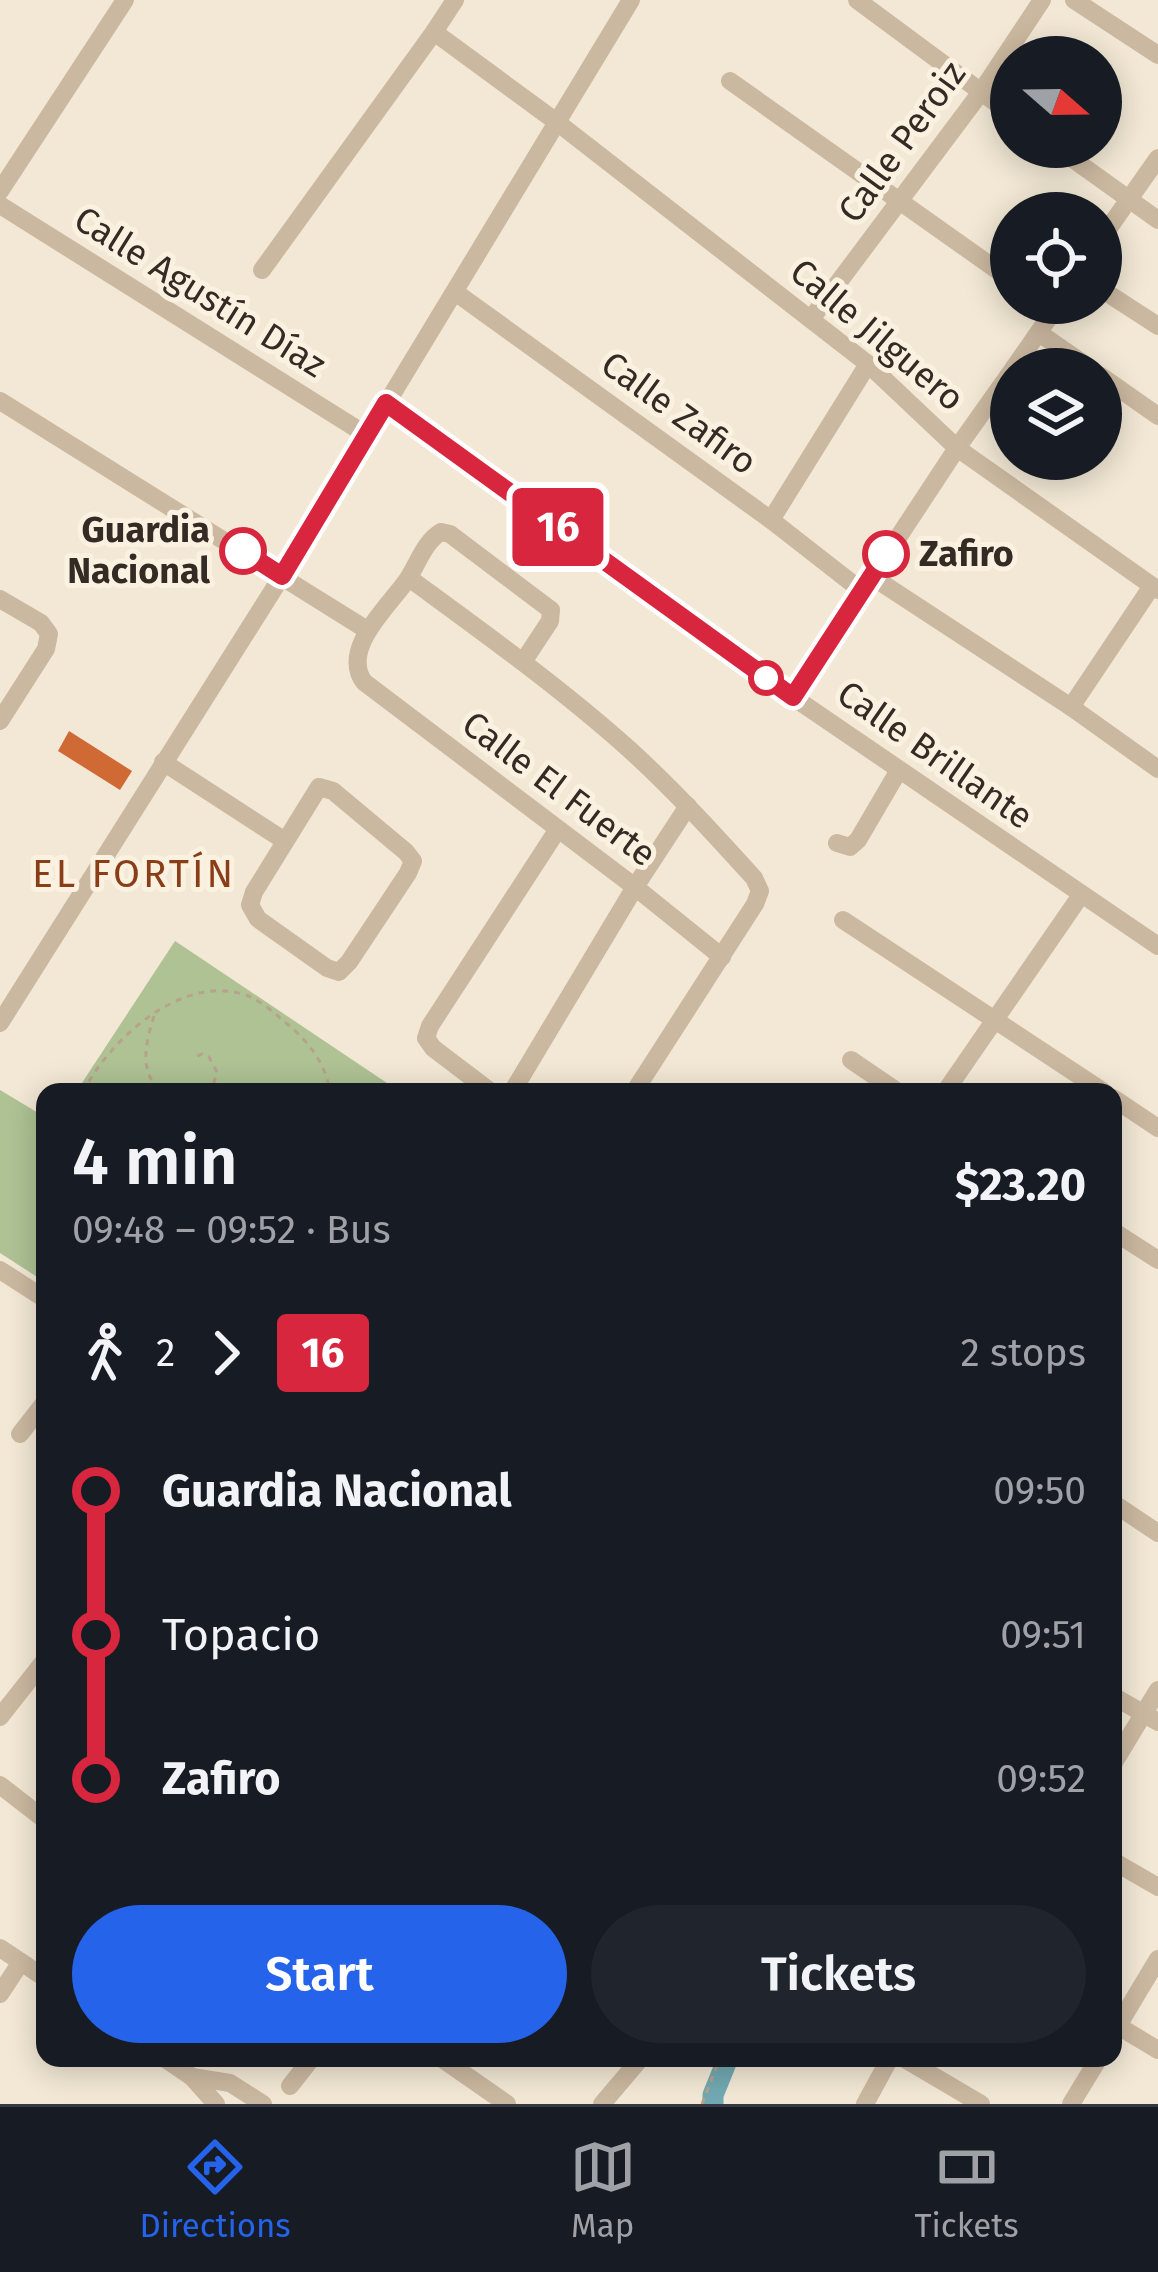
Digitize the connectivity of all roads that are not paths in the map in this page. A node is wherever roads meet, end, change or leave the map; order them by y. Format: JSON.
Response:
{"nodes":[{"id":1,"x":125,"y":0,"type":"edge"},
{"id":2,"x":454,"y":0,"type":"edge"},
{"id":3,"x":631,"y":0,"type":"edge"},
{"id":4,"x":857,"y":0,"type":"edge"},
{"id":5,"x":1042,"y":0,"type":"edge"},
{"id":6,"x":1074,"y":0,"type":"edge"},
{"id":7,"x":434,"y":32,"type":"junction"},
{"id":8,"x":1158,"y":55,"type":"edge"},
{"id":9,"x":730,"y":80,"type":"dead end"},
{"id":10,"x":981,"y":92,"type":"junction"},
{"id":11,"x":990,"y":99,"type":"edge"},
{"id":12,"x":558,"y":123,"type":"junction"},
{"id":13,"x":1158,"y":158,"type":"edge"},
{"id":14,"x":1084,"y":168,"type":"edge"},
{"id":15,"x":0,"y":191,"type":"edge"},
{"id":16,"x":1127,"y":200,"type":"junction"},
{"id":17,"x":900,"y":203,"type":"junction"},
{"id":18,"x":0,"y":205,"type":"edge"},
{"id":19,"x":1122,"y":208,"type":"edge"},
{"id":20,"x":1158,"y":220,"type":"edge"},
{"id":21,"x":990,"y":265,"type":"edge"},
{"id":22,"x":262,"y":270,"type":"dead end"},
{"id":23,"x":455,"y":292,"type":"junction"},
{"id":24,"x":1122,"y":303,"type":"edge"},
{"id":25,"x":811,"y":319,"type":"junction"},
{"id":26,"x":1044,"y":324,"type":"edge"},
{"id":27,"x":1158,"y":326,"type":"edge"},
{"id":28,"x":1039,"y":333,"type":"junction"},
{"id":29,"x":1028,"y":348,"type":"edge"},
{"id":30,"x":1060,"y":348,"type":"edge"},
{"id":31,"x":868,"y":364,"type":"junction"},
{"id":32,"x":1122,"y":391,"type":"edge"},
{"id":33,"x":0,"y":401,"type":"edge"},
{"id":34,"x":990,"y":402,"type":"edge"},
{"id":35,"x":386,"y":403,"type":"junction"},
{"id":36,"x":1158,"y":416,"type":"edge"},
{"id":37,"x":365,"y":434,"type":"junction"},
{"id":38,"x":957,"y":448,"type":"junction"},
{"id":39,"x":771,"y":520,"type":"junction"},
{"id":40,"x":282,"y":576,"type":"junction"},
{"id":41,"x":409,"y":578,"type":"junction"},
{"id":42,"x":866,"y":584,"type":"junction"},
{"id":43,"x":1155,"y":588,"type":"edge"},
{"id":44,"x":0,"y":598,"type":"edge"},
{"id":45,"x":367,"y":630,"type":"junction"},
{"id":46,"x":523,"y":662,"type":"junction"},
{"id":47,"x":793,"y":697,"type":"junction"},
{"id":48,"x":1071,"y":707,"type":"junction"},
{"id":49,"x":0,"y":721,"type":"edge"},
{"id":50,"x":163,"y":762,"type":"junction"},
{"id":51,"x":1158,"y":769,"type":"edge"},
{"id":52,"x":899,"y":770,"type":"junction"},
{"id":53,"x":688,"y":806,"type":"junction"},
{"id":54,"x":558,"y":829,"type":"junction"},
{"id":55,"x":285,"y":841,"type":"junction"},
{"id":56,"x":837,"y":843,"type":"dead end"},
{"id":57,"x":635,"y":887,"type":"junction"},
{"id":58,"x":1081,"y":895,"type":"junction"},
{"id":59,"x":842,"y":920,"type":"dead end"},
{"id":60,"x":1158,"y":946,"type":"edge"},
{"id":61,"x":722,"y":956,"type":"junction"},
{"id":62,"x":995,"y":1020,"type":"junction"},
{"id":63,"x":0,"y":1023,"type":"edge"},
{"id":64,"x":851,"y":1060,"type":"dead end"},
{"id":65,"x":479,"y":1083,"type":"edge"},
{"id":66,"x":517,"y":1083,"type":"edge"},
{"id":67,"x":640,"y":1083,"type":"edge"},
{"id":68,"x":885,"y":1083,"type":"edge"},
{"id":69,"x":952,"y":1083,"type":"edge"},
{"id":70,"x":1090,"y":1083,"type":"edge"},
{"id":71,"x":1122,"y":1104,"type":"edge"},
{"id":72,"x":1158,"y":1128,"type":"edge"},
{"id":73,"x":1122,"y":1238,"type":"edge"},
{"id":74,"x":1158,"y":1261,"type":"edge"},
{"id":75,"x":0,"y":1270,"type":"edge"},
{"id":76,"x":36,"y":1293,"type":"edge"},
{"id":77,"x":36,"y":1414,"type":"edge"},
{"id":78,"x":20,"y":1434,"type":"dead end"},
{"id":79,"x":1122,"y":1509,"type":"edge"},
{"id":80,"x":1158,"y":1533,"type":"edge"},
{"id":81,"x":36,"y":1672,"type":"edge"},
{"id":82,"x":1158,"y":1690,"type":"edge"},
{"id":83,"x":1122,"y":1701,"type":"edge"},
{"id":84,"x":0,"y":1718,"type":"edge"},
{"id":85,"x":1151,"y":1718,"type":"edge"},
{"id":86,"x":1122,"y":1753,"type":"edge"},
{"id":87,"x":0,"y":1786,"type":"edge"},
{"id":88,"x":36,"y":1813,"type":"edge"},
{"id":89,"x":1122,"y":1866,"type":"edge"},
{"id":90,"x":1158,"y":1888,"type":"edge"},
{"id":91,"x":0,"y":1948,"type":"edge"},
{"id":92,"x":1158,"y":1959,"type":"edge"},
{"id":93,"x":21,"y":1962,"type":"junction"},
{"id":94,"x":36,"y":1972,"type":"edge"},
{"id":95,"x":0,"y":1994,"type":"edge"},
{"id":96,"x":1122,"y":2017,"type":"edge"},
{"id":97,"x":1122,"y":2032,"type":"edge"},
{"id":98,"x":1158,"y":2050,"type":"edge"},
{"id":99,"x":177,"y":2067,"type":"edge"},
{"id":100,"x":305,"y":2067,"type":"edge"},
{"id":101,"x":454,"y":2067,"type":"edge"},
{"id":102,"x":633,"y":2067,"type":"edge"},
{"id":103,"x":885,"y":2067,"type":"edge"},
{"id":104,"x":933,"y":2067,"type":"edge"},
{"id":105,"x":1094,"y":2067,"type":"edge"},
{"id":106,"x":192,"y":2077,"type":"junction"},
{"id":107,"x":290,"y":2086,"type":"dead end"},
{"id":108,"x":215,"y":2104,"type":"edge"},
{"id":109,"x":263,"y":2104,"type":"edge"},
{"id":110,"x":507,"y":2104,"type":"edge"},
{"id":111,"x":602,"y":2104,"type":"edge"},
{"id":112,"x":865,"y":2104,"type":"edge"},
{"id":113,"x":981,"y":2104,"type":"edge"},
{"id":114,"x":1071,"y":2104,"type":"edge"}],
"edges":[{"from":1,"to":15,"type":"street"},
{"from":2,"to":7,"type":"street"},
{"from":3,"to":12,"type":"street"},
{"from":4,"to":10,"type":"street"},
{"from":5,"to":10,"type":"street","name":"Calle Peroiz"},
{"from":6,"to":8,"type":"street"},
{"from":7,"to":12,"type":"street","name":"Calle Jilguero"},
{"from":7,"to":22,"type":"street"},
{"from":9,"to":17,"type":"street"},
{"from":10,"to":11,"type":"street"},
{"from":10,"to":17,"type":"street","name":"Calle Peroiz"},
{"from":12,"to":23,"type":"street"},
{"from":12,"to":25,"type":"street","name":"Calle Jilguero"},
{"from":13,"to":16,"type":"street"},
{"from":14,"to":16,"type":"street"},
{"from":16,"to":19,"type":"street"},
{"from":16,"to":20,"type":"street"},
{"from":17,"to":21,"type":"street"},
{"from":17,"to":25,"type":"street","name":"Calle Peroiz"},
{"from":18,"to":37,"type":"street","name":"Calle Agustín Díaz"},
{"from":23,"to":35,"type":"street"},
{"from":23,"to":39,"type":"street","name":"Calle Zafiro"},
{"from":24,"to":27,"type":"street"},
{"from":25,"to":31,"type":"street","name":"Calle Jilguero"},
{"from":26,"to":28,"type":"street"},
{"from":28,"to":29,"type":"street"},
{"from":28,"to":30,"type":"street"},
{"from":31,"to":38,"type":"street","name":"Calle Jilguero"},
{"from":31,"to":39,"type":"street"},
{"from":32,"to":36,"type":"street"},
{"from":33,"to":40,"type":"street"},
{"from":34,"to":38,"type":"street"},
{"from":35,"to":37,"type":"street"},
{"from":35,"to":47,"type":"street","name":"Calle Brillante"},
{"from":37,"to":40,"type":"street"},
{"from":38,"to":42,"type":"street"},
{"from":38,"to":43,"type":"street","name":"Calle Jilguero"},
{"from":39,"to":42,"type":"street","name":"Calle Zafiro"},
{"from":40,"to":45,"type":"street"},
{"from":40,"to":50,"type":"street"},
{"from":41,"to":45,"type":"street"},
{"from":41,"to":46,"type":"street"},
{"from":41,"to":46,"type":"street"},
{"from":42,"to":47,"type":"street"},
{"from":42,"to":48,"type":"street","name":"Calle Zafiro"},
{"from":43,"to":48,"type":"street"},
{"from":44,"to":49,"type":"street"},
{"from":45,"to":54,"type":"street","name":"Calle El Fuerte"},
{"from":46,"to":53,"type":"street"},
{"from":47,"to":52,"type":"street","name":"Calle Brillante"},
{"from":48,"to":51,"type":"street","name":"Calle Zafiro"},
{"from":50,"to":55,"type":"street"},
{"from":50,"to":63,"type":"street"},
{"from":52,"to":56,"type":"street"},
{"from":52,"to":58,"type":"street","name":"Calle Brillante"},
{"from":53,"to":57,"type":"street"},
{"from":53,"to":61,"type":"street"},
{"from":54,"to":57,"type":"street","name":"Calle El Fuerte"},
{"from":54,"to":65,"type":"street"},
{"from":55,"to":55,"type":"street"},
{"from":57,"to":61,"type":"street","name":"Calle El Fuerte"},
{"from":57,"to":66,"type":"street"},
{"from":58,"to":60,"type":"street","name":"Calle Brillante"},
{"from":58,"to":62,"type":"street"},
{"from":59,"to":62,"type":"street"},
{"from":61,"to":67,"type":"street"},
{"from":62,"to":69,"type":"street"},
{"from":62,"to":70,"type":"street"},
{"from":64,"to":68,"type":"street"},
{"from":71,"to":72,"type":"street"},
{"from":73,"to":74,"type":"street"},
{"from":75,"to":76,"type":"street"},
{"from":77,"to":78,"type":"street"},
{"from":79,"to":80,"type":"street"},
{"from":81,"to":84,"type":"street"},
{"from":82,"to":85,"type":"street"},
{"from":83,"to":85,"type":"street"},
{"from":85,"to":86,"type":"street"},
{"from":87,"to":88,"type":"street"},
{"from":89,"to":90,"type":"street"},
{"from":91,"to":93,"type":"street"},
{"from":92,"to":96,"type":"street"},
{"from":93,"to":94,"type":"street"},
{"from":93,"to":95,"type":"street"},
{"from":97,"to":98,"type":"street"},
{"from":99,"to":106,"type":"street"},
{"from":100,"to":107,"type":"street"},
{"from":101,"to":110,"type":"street"},
{"from":102,"to":111,"type":"street"},
{"from":103,"to":112,"type":"street"},
{"from":104,"to":113,"type":"street"},
{"from":105,"to":114,"type":"street"},
{"from":106,"to":108,"type":"street"},
{"from":106,"to":109,"type":"street"}]}
